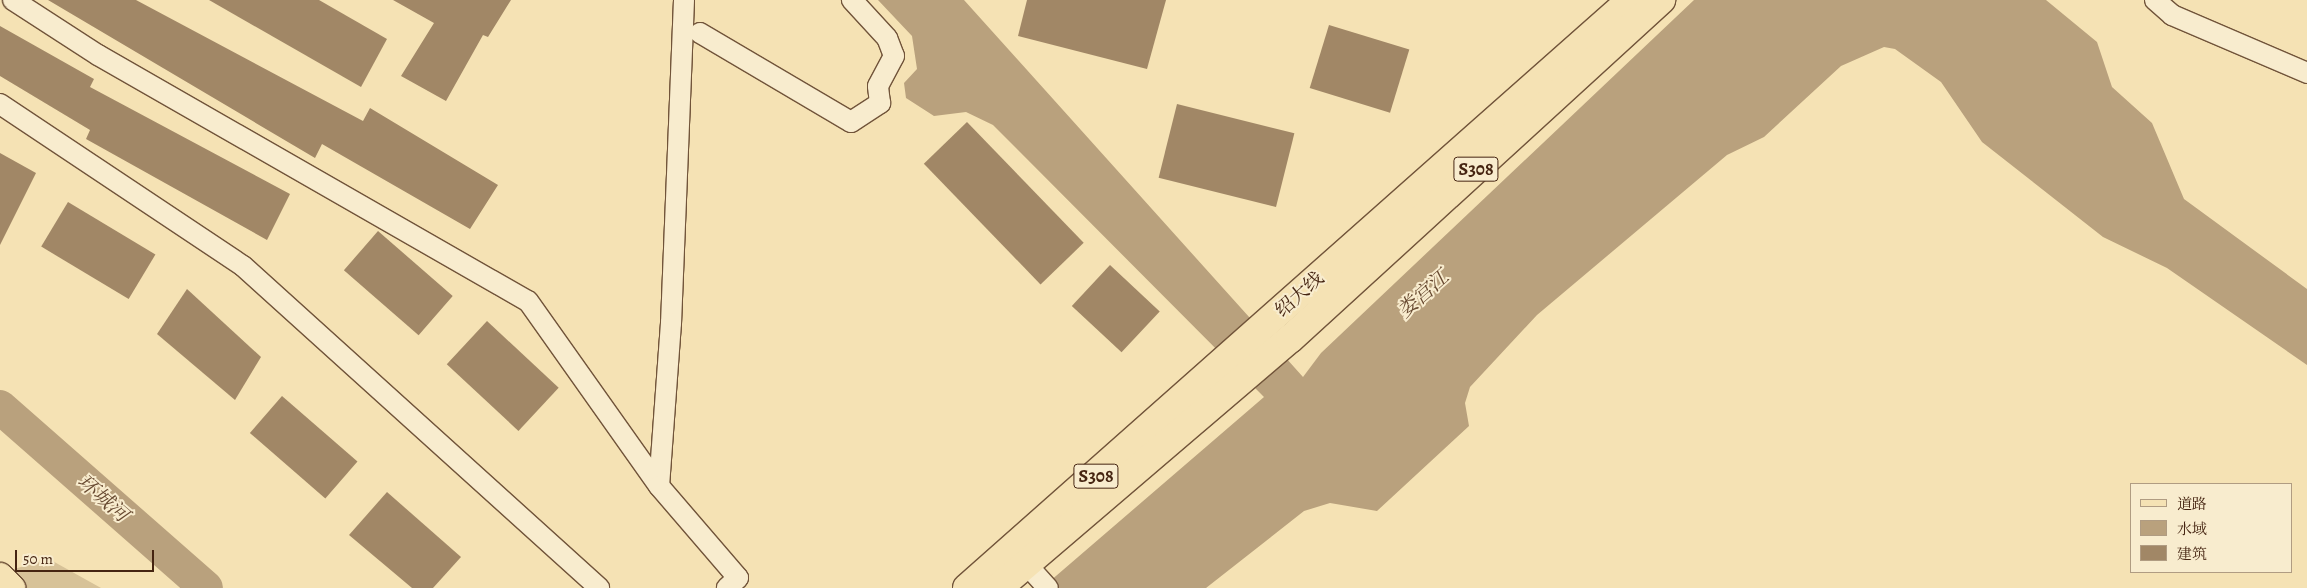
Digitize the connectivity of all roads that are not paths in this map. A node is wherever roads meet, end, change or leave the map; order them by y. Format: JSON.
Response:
{"nodes":[{"id":1,"x":13,"y":0,"type":"edge"},
{"id":2,"x":684,"y":0,"type":"edge"},
{"id":3,"x":852,"y":0,"type":"edge"},
{"id":4,"x":1661,"y":0,"type":"edge"},
{"id":5,"x":2155,"y":0,"type":"edge"},
{"id":6,"x":1625,"y":1,"type":"edge"},
{"id":7,"x":700,"y":33,"type":"dead end"},
{"id":8,"x":2307,"y":73,"type":"edge"},
{"id":9,"x":0,"y":104,"type":"edge"},
{"id":10,"x":1280,"y":330,"type":"junction"},
{"id":11,"x":1232,"y":372,"type":"junction"},
{"id":12,"x":659,"y":486,"type":"junction"},
{"id":13,"x":1027,"y":565,"type":"junction"},
{"id":14,"x":0,"y":577,"type":"edge"},
{"id":15,"x":11,"y":588,"type":"edge"},
{"id":16,"x":599,"y":588,"type":"edge"},
{"id":17,"x":728,"y":588,"type":"edge"},
{"id":18,"x":967,"y":588,"type":"edge"},
{"id":19,"x":998,"y":588,"type":"edge"},
{"id":20,"x":1048,"y":588,"type":"edge"}],
"edges":[{"from":1,"to":12,"type":"street"},
{"from":2,"to":12,"type":"street"},
{"from":3,"to":7,"type":"street"},
{"from":4,"to":10,"type":"main road","name":"绍大线","number":"S308"},
{"from":5,"to":8,"type":"street"},
{"from":6,"to":10,"type":"main road","name":"绍大线","number":"S308"},
{"from":9,"to":16,"type":"street"},
{"from":10,"to":11,"type":"main road","name":"绍大线","number":"S308"},
{"from":11,"to":13,"type":"main road","name":"绍大线","number":"S308"},
{"from":11,"to":18,"type":"main road","name":"绍大线","number":"S308"},
{"from":12,"to":17,"type":"street"},
{"from":13,"to":19,"type":"main road","name":"绍大线","number":"S308"},
{"from":13,"to":20,"type":"street"},
{"from":14,"to":15,"type":"main road"}]}
